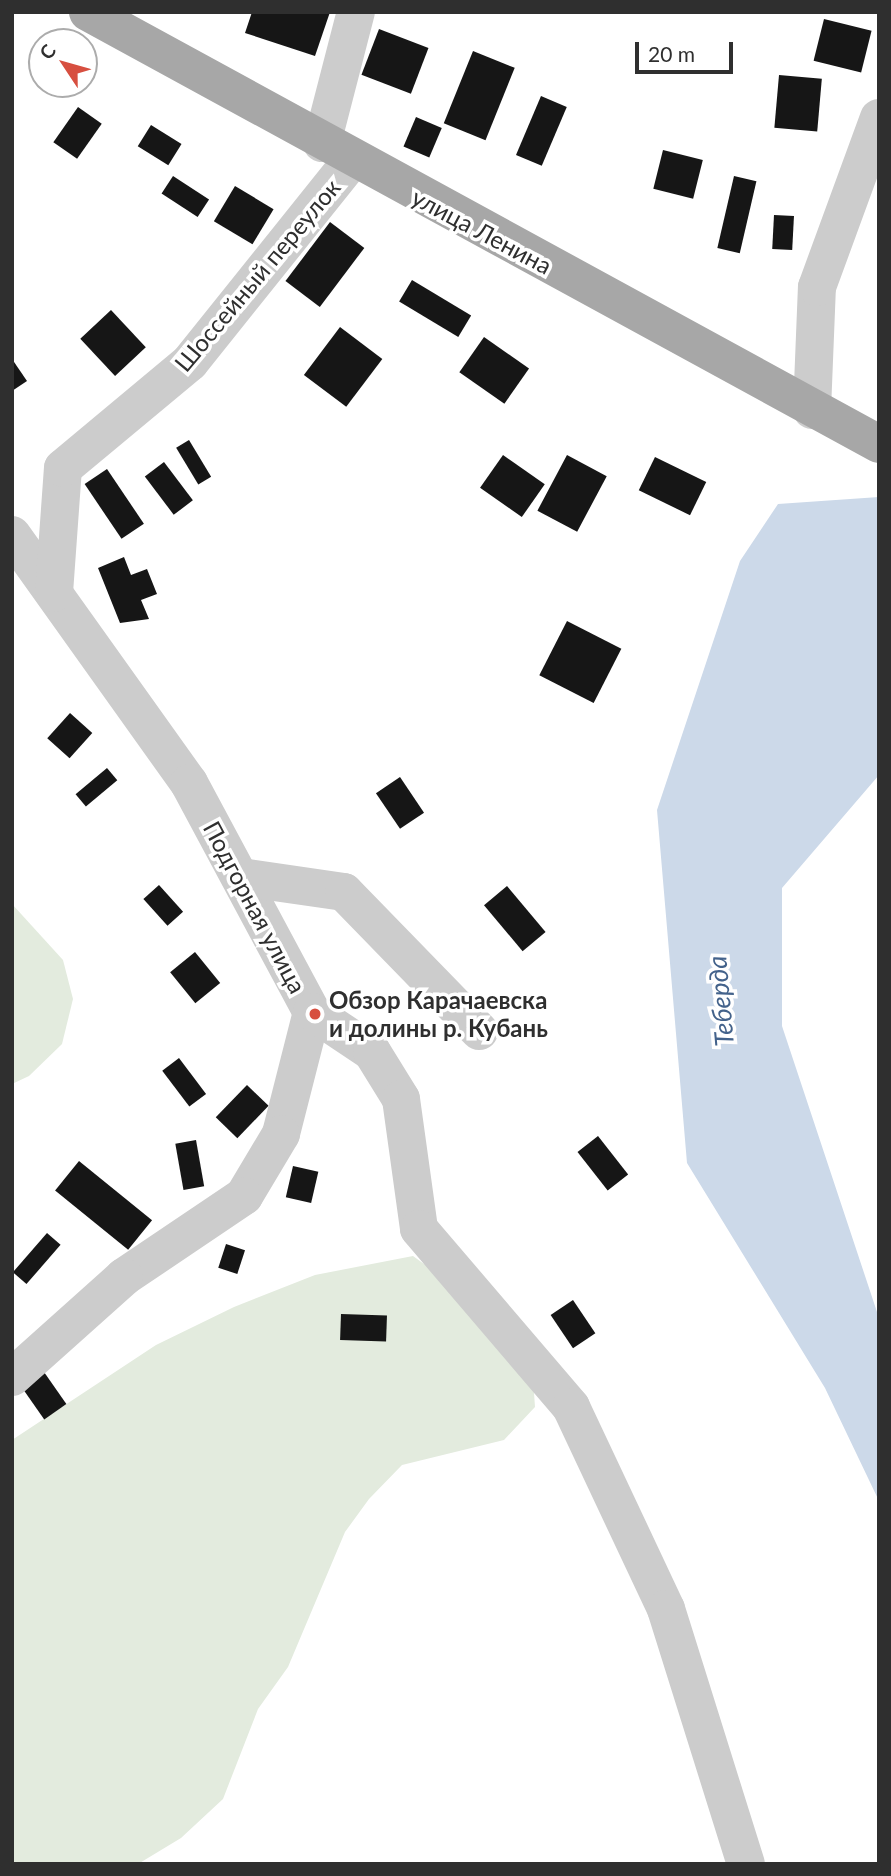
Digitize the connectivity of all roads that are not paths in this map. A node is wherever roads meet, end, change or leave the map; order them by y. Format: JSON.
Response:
{"nodes":[{"id":1,"x":88,"y":12,"type":"edge"},
{"id":2,"x":356,"y":12,"type":"edge"},
{"id":3,"x":879,"y":118,"type":"edge"},
{"id":4,"x":337,"y":151,"type":"junction"},
{"id":5,"x":812,"y":410,"type":"junction"},
{"id":6,"x":870,"y":439,"type":"edge"},
{"id":7,"x":12,"y":535,"type":"edge"},
{"id":8,"x":54,"y":593,"type":"junction"},
{"id":9,"x":240,"y":877,"type":"junction"},
{"id":10,"x":312,"y":1012,"type":"junction"},
{"id":11,"x":479,"y":1031,"type":"dead end"},
{"id":12,"x":12,"y":1377,"type":"edge"},
{"id":13,"x":746,"y":1864,"type":"edge"}],
"edges":[{"from":1,"to":4,"type":"main road","name":"улица Ленина"},
{"from":2,"to":4,"type":"street","name":"Шоссейный переулок"},
{"from":3,"to":5,"type":"street"},
{"from":4,"to":5,"type":"main road","name":"улица Ленина"},
{"from":4,"to":8,"type":"street","name":"Шоссейный переулок"},
{"from":5,"to":6,"type":"main road","name":"улица Ленина"},
{"from":7,"to":8,"type":"street","name":"Подгорная улица"},
{"from":8,"to":9,"type":"street","name":"Подгорная улица"},
{"from":9,"to":10,"type":"street","name":"Подгорная улица"},
{"from":9,"to":11,"type":"street"},
{"from":10,"to":12,"type":"street","name":"Подгорная улица"},
{"from":10,"to":13,"type":"street"}]}
